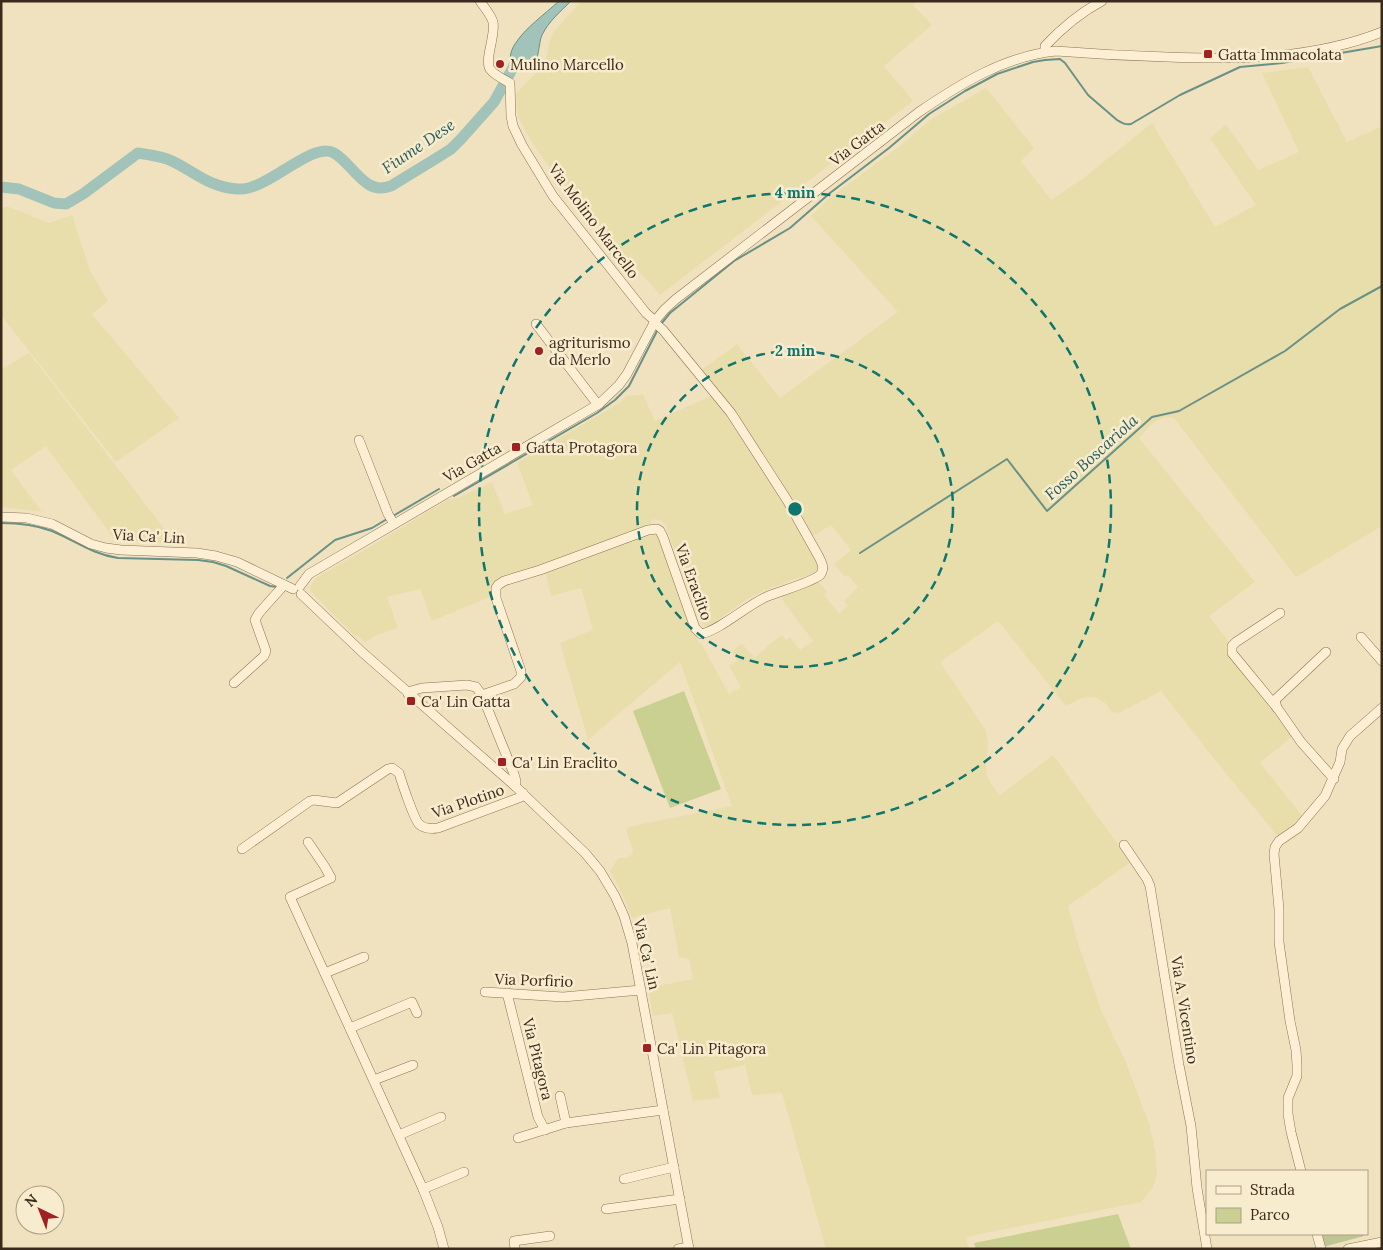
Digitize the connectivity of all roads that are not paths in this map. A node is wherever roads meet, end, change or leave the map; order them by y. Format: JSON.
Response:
{"nodes":[{"id":1,"x":480,"y":1,"type":"edge"},
{"id":2,"x":1102,"y":1,"type":"edge"},
{"id":3,"x":1382,"y":32,"type":"edge"},
{"id":4,"x":1045,"y":52,"type":"junction"},
{"id":5,"x":655,"y":322,"type":"junction"},
{"id":6,"x":536,"y":324,"type":"dead end"},
{"id":7,"x":599,"y":404,"type":"junction"},
{"id":8,"x":359,"y":440,"type":"dead end"},
{"id":9,"x":1,"y":516,"type":"edge"},
{"id":10,"x":392,"y":520,"type":"junction"},
{"id":11,"x":295,"y":588,"type":"junction"},
{"id":12,"x":1280,"y":613,"type":"dead end"},
{"id":13,"x":1361,"y":637,"type":"dead end"},
{"id":14,"x":1326,"y":652,"type":"dead end"},
{"id":15,"x":1382,"y":661,"type":"edge"},
{"id":16,"x":234,"y":683,"type":"dead end"},
{"id":17,"x":408,"y":694,"type":"junction"},
{"id":18,"x":482,"y":696,"type":"junction"},
{"id":19,"x":1382,"y":708,"type":"edge"},
{"id":20,"x":1278,"y":709,"type":"junction"},
{"id":21,"x":1334,"y":779,"type":"junction"},
{"id":22,"x":515,"y":786,"type":"junction"},
{"id":23,"x":523,"y":793,"type":"junction"},
{"id":24,"x":308,"y":842,"type":"dead end"},
{"id":25,"x":1124,"y":845,"type":"dead end"},
{"id":26,"x":242,"y":849,"type":"dead end"},
{"id":27,"x":364,"y":957,"type":"dead end"},
{"id":28,"x":325,"y":973,"type":"junction"},
{"id":29,"x":641,"y":990,"type":"junction"},
{"id":30,"x":485,"y":992,"type":"dead end"},
{"id":31,"x":507,"y":993,"type":"junction"},
{"id":32,"x":417,"y":1013,"type":"dead end"},
{"id":33,"x":350,"y":1028,"type":"junction"},
{"id":34,"x":413,"y":1065,"type":"dead end"},
{"id":35,"x":374,"y":1080,"type":"junction"},
{"id":36,"x":560,"y":1096,"type":"dead end"},
{"id":37,"x":663,"y":1110,"type":"junction"},
{"id":38,"x":441,"y":1117,"type":"dead end"},
{"id":39,"x":566,"y":1123,"type":"junction"},
{"id":40,"x":544,"y":1130,"type":"junction"},
{"id":41,"x":400,"y":1135,"type":"junction"},
{"id":42,"x":518,"y":1138,"type":"dead end"},
{"id":43,"x":674,"y":1167,"type":"junction"},
{"id":44,"x":1301,"y":1170,"type":"edge"},
{"id":45,"x":464,"y":1172,"type":"dead end"},
{"id":46,"x":624,"y":1179,"type":"dead end"},
{"id":47,"x":1202,"y":1187,"type":"edge"},
{"id":48,"x":423,"y":1189,"type":"junction"},
{"id":49,"x":680,"y":1199,"type":"junction"},
{"id":50,"x":606,"y":1208,"type":"dead end"},
{"id":51,"x":1317,"y":1235,"type":"edge"},
{"id":52,"x":550,"y":1236,"type":"dead end"},
{"id":53,"x":1382,"y":1242,"type":"edge"},
{"id":54,"x":689,"y":1248,"type":"edge"},
{"id":55,"x":444,"y":1249,"type":"edge"},
{"id":56,"x":515,"y":1249,"type":"edge"},
{"id":57,"x":678,"y":1249,"type":"edge"},
{"id":58,"x":1207,"y":1249,"type":"edge"},
{"id":59,"x":1321,"y":1249,"type":"edge"},
{"id":60,"x":1348,"y":1249,"type":"edge"}],
"edges":[{"from":1,"to":5,"type":"street","name":"Via Molino Marcello"},
{"from":2,"to":4,"type":"street"},
{"from":3,"to":4,"type":"street","name":"Via Gatta"},
{"from":4,"to":5,"type":"street","name":"Via Gatta"},
{"from":5,"to":7,"type":"street","name":"Via Gatta"},
{"from":5,"to":18,"type":"street","name":"Via Eraclito"},
{"from":6,"to":7,"type":"street"},
{"from":7,"to":10,"type":"street","name":"Via Gatta"},
{"from":8,"to":10,"type":"street"},
{"from":9,"to":11,"type":"street","name":"Via Ca' Lin"},
{"from":10,"to":11,"type":"street","name":"Via Gatta"},
{"from":11,"to":16,"type":"street","name":"Via Gatta"},
{"from":11,"to":17,"type":"street","name":"Via Ca' Lin"},
{"from":12,"to":20,"type":"street"},
{"from":13,"to":15,"type":"street"},
{"from":14,"to":20,"type":"street"},
{"from":17,"to":18,"type":"street"},
{"from":17,"to":22,"type":"street","name":"Via Ca' Lin"},
{"from":18,"to":22,"type":"street"},
{"from":19,"to":21,"type":"street"},
{"from":20,"to":21,"type":"street"},
{"from":21,"to":44,"type":"street"},
{"from":22,"to":23,"type":"street","name":"Via Ca' Lin"},
{"from":23,"to":26,"type":"street","name":"Via Plotino"},
{"from":23,"to":29,"type":"street","name":"Via Ca' Lin"},
{"from":24,"to":28,"type":"street"},
{"from":25,"to":47,"type":"street","name":"Via A. Vicentino"},
{"from":27,"to":28,"type":"street"},
{"from":28,"to":33,"type":"street"},
{"from":29,"to":31,"type":"street","name":"Via Porfirio"},
{"from":29,"to":37,"type":"street","name":"Via Ca' Lin"},
{"from":30,"to":31,"type":"street","name":"Via Porfirio"},
{"from":31,"to":40,"type":"street","name":"Via Pitagora"},
{"from":32,"to":33,"type":"street"},
{"from":33,"to":35,"type":"street"},
{"from":34,"to":35,"type":"street"},
{"from":35,"to":41,"type":"street"},
{"from":36,"to":39,"type":"street","name":"Via Pitagora"},
{"from":37,"to":39,"type":"street"},
{"from":37,"to":43,"type":"street","name":"Via Ca' Lin"},
{"from":38,"to":41,"type":"street"},
{"from":39,"to":40,"type":"street"},
{"from":40,"to":42,"type":"street"},
{"from":41,"to":48,"type":"street"},
{"from":43,"to":46,"type":"street"},
{"from":43,"to":49,"type":"street","name":"Via Ca' Lin"},
{"from":45,"to":48,"type":"street"},
{"from":47,"to":58,"type":"street","name":"Via A. Vicentino"},
{"from":48,"to":55,"type":"street"},
{"from":49,"to":50,"type":"street"},
{"from":49,"to":54,"type":"street","name":"Via Ca' Lin"},
{"from":51,"to":59,"type":"street"},
{"from":52,"to":56,"type":"street"},
{"from":53,"to":60,"type":"street"},
{"from":54,"to":57,"type":"street"}]}
